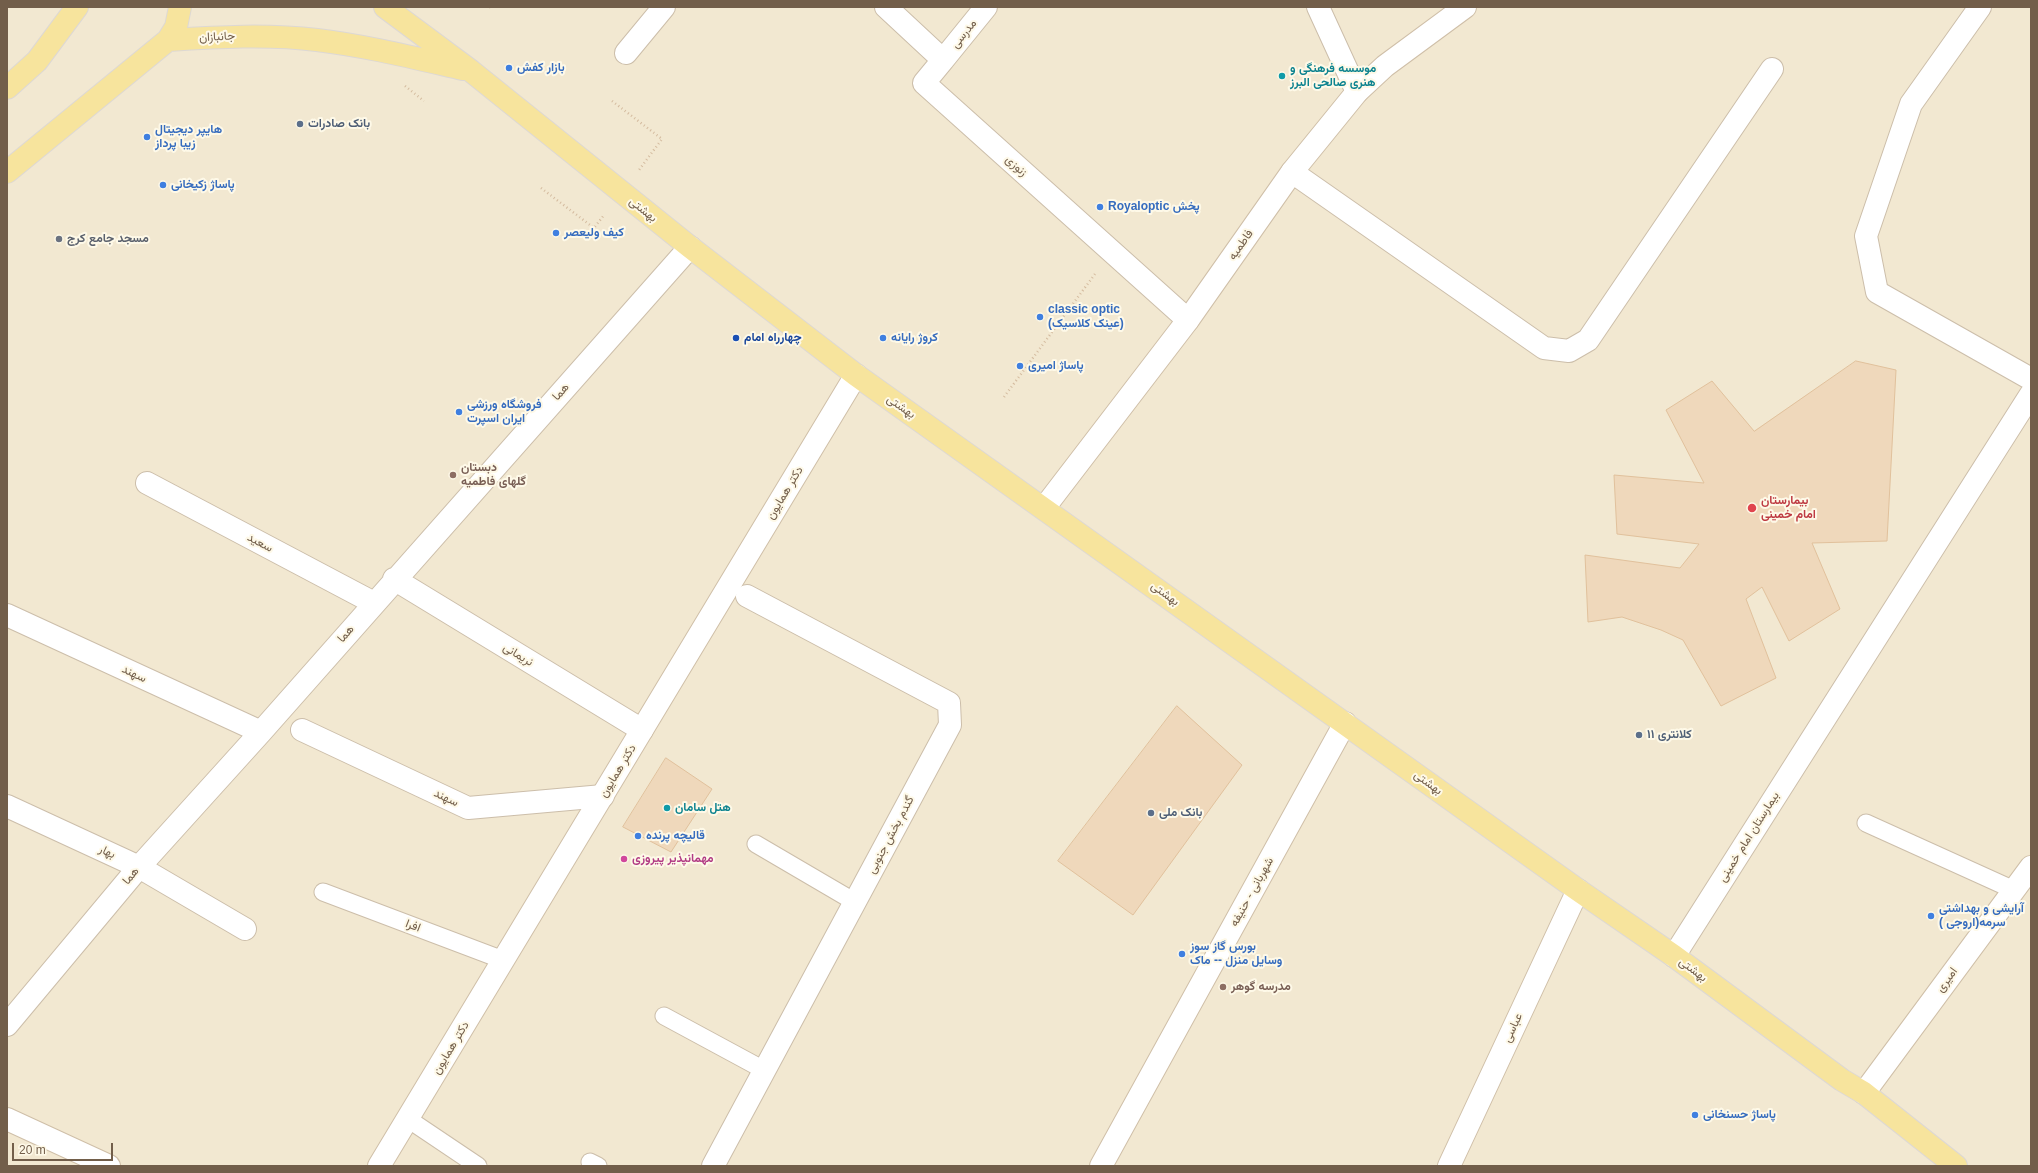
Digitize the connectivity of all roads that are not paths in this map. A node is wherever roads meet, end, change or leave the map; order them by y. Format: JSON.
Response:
{"nodes":[{"id":1,"x":77,"y":7,"type":"edge"},
{"id":2,"x":180,"y":7,"type":"edge"},
{"id":3,"x":385,"y":7,"type":"edge"},
{"id":4,"x":664,"y":7,"type":"edge"},
{"id":5,"x":886,"y":7,"type":"edge"},
{"id":6,"x":986,"y":7,"type":"edge"},
{"id":7,"x":1318,"y":7,"type":"edge"},
{"id":8,"x":1465,"y":7,"type":"edge"},
{"id":9,"x":1980,"y":7,"type":"edge"},
{"id":10,"x":168,"y":40,"type":"junction"},
{"id":11,"x":626,"y":53,"type":"dead end"},
{"id":12,"x":943,"y":60,"type":"junction"},
{"id":13,"x":1772,"y":69,"type":"dead end"},
{"id":14,"x":471,"y":71,"type":"junction"},
{"id":15,"x":7,"y":88,"type":"edge"},
{"id":16,"x":1358,"y":92,"type":"junction"},
{"id":17,"x":7,"y":172,"type":"edge"},
{"id":18,"x":1292,"y":172,"type":"junction"},
{"id":19,"x":690,"y":247,"type":"junction"},
{"id":20,"x":1188,"y":320,"type":"junction"},
{"id":21,"x":856,"y":375,"type":"junction"},
{"id":22,"x":2031,"y":379,"type":"edge"},
{"id":23,"x":2031,"y":394,"type":"edge"},
{"id":24,"x":147,"y":483,"type":"dead end"},
{"id":25,"x":1044,"y":508,"type":"junction"},
{"id":26,"x":394,"y":579,"type":"junction"},
{"id":27,"x":747,"y":596,"type":"dead end"},
{"id":28,"x":374,"y":603,"type":"junction"},
{"id":29,"x":7,"y":615,"type":"edge"},
{"id":30,"x":1345,"y":723,"type":"junction"},
{"id":31,"x":302,"y":730,"type":"dead end"},
{"id":32,"x":642,"y":730,"type":"junction"},
{"id":33,"x":261,"y":732,"type":"junction"},
{"id":34,"x":603,"y":796,"type":"junction"},
{"id":35,"x":7,"y":806,"type":"edge"},
{"id":36,"x":1866,"y":823,"type":"dead end"},
{"id":37,"x":756,"y":844,"type":"dead end"},
{"id":38,"x":139,"y":867,"type":"junction"},
{"id":39,"x":2031,"y":867,"type":"edge"},
{"id":40,"x":1578,"y":890,"type":"junction"},
{"id":41,"x":2014,"y":890,"type":"junction"},
{"id":42,"x":323,"y":892,"type":"dead end"},
{"id":43,"x":855,"y":902,"type":"junction"},
{"id":44,"x":245,"y":930,"type":"dead end"},
{"id":45,"x":1674,"y":956,"type":"junction"},
{"id":46,"x":503,"y":960,"type":"junction"},
{"id":47,"x":664,"y":1016,"type":"dead end"},
{"id":48,"x":7,"y":1025,"type":"edge"},
{"id":49,"x":764,"y":1070,"type":"junction"},
{"id":50,"x":1864,"y":1093,"type":"junction"},
{"id":51,"x":7,"y":1119,"type":"edge"},
{"id":52,"x":408,"y":1119,"type":"junction"},
{"id":53,"x":109,"y":1166,"type":"edge"},
{"id":54,"x":380,"y":1166,"type":"edge"},
{"id":55,"x":478,"y":1166,"type":"edge"},
{"id":56,"x":712,"y":1166,"type":"edge"},
{"id":57,"x":1101,"y":1166,"type":"edge"},
{"id":58,"x":1449,"y":1166,"type":"edge"},
{"id":59,"x":1956,"y":1166,"type":"edge"}],
"edges":[{"from":1,"to":15,"type":"main road"},
{"from":2,"to":10,"type":"main road"},
{"from":3,"to":14,"type":"main road","name":"بهشتی"},
{"from":4,"to":11,"type":"street"},
{"from":5,"to":12,"type":"street"},
{"from":6,"to":12,"type":"street","name":"مدرسی"},
{"from":7,"to":16,"type":"street"},
{"from":8,"to":16,"type":"street","name":"فاطمیه"},
{"from":9,"to":22,"type":"street"},
{"from":10,"to":14,"type":"main road","name":"جانبازان"},
{"from":10,"to":17,"type":"main road"},
{"from":12,"to":20,"type":"street","name":"زنوزی"},
{"from":13,"to":18,"type":"street"},
{"from":14,"to":19,"type":"main road","name":"بهشتی"},
{"from":16,"to":18,"type":"street","name":"فاطمیه"},
{"from":18,"to":20,"type":"street","name":"فاطمیه"},
{"from":19,"to":21,"type":"main road","name":"بهشتی"},
{"from":19,"to":26,"type":"street","name":"هما"},
{"from":20,"to":25,"type":"street","name":"فاطمیه"},
{"from":21,"to":25,"type":"main road","name":"بهشتی"},
{"from":21,"to":32,"type":"street","name":"دکتر همایون"},
{"from":23,"to":45,"type":"street","name":"بیمارستان امام خمینی"},
{"from":24,"to":28,"type":"street","name":"سعید"},
{"from":25,"to":30,"type":"main road","name":"بهشتی"},
{"from":26,"to":28,"type":"street","name":"هما"},
{"from":26,"to":32,"type":"street","name":"نریمانی"},
{"from":27,"to":43,"type":"street","name":"گندم بخش جنوبی"},
{"from":28,"to":33,"type":"street","name":"هما"},
{"from":29,"to":33,"type":"street","name":"سهند"},
{"from":30,"to":40,"type":"main road","name":"بهشتی"},
{"from":30,"to":57,"type":"street","name":"شهربانی - حنیفه"},
{"from":31,"to":34,"type":"street","name":"سهند"},
{"from":32,"to":34,"type":"street","name":"دکتر همایون"},
{"from":33,"to":38,"type":"street","name":"هما"},
{"from":34,"to":46,"type":"street","name":"دکتر همایون"},
{"from":35,"to":38,"type":"street","name":"بهار"},
{"from":36,"to":41,"type":"lane"},
{"from":37,"to":43,"type":"lane"},
{"from":38,"to":44,"type":"street","name":"بهار"},
{"from":38,"to":48,"type":"street","name":"هما"},
{"from":39,"to":41,"type":"street","name":"امیری"},
{"from":40,"to":45,"type":"main road","name":"بهشتی"},
{"from":40,"to":58,"type":"street","name":"عباسی"},
{"from":41,"to":50,"type":"street","name":"امیری"},
{"from":42,"to":46,"type":"lane","name":"افرا"},
{"from":43,"to":49,"type":"street","name":"گندم بخش جنوبی"},
{"from":45,"to":50,"type":"main road","name":"بهشتی"},
{"from":46,"to":52,"type":"street","name":"دکتر همایون"},
{"from":47,"to":49,"type":"lane"},
{"from":49,"to":56,"type":"street","name":"گندم بخش جنوبی"},
{"from":50,"to":59,"type":"main road","name":"بهشتی"},
{"from":51,"to":53,"type":"street"},
{"from":52,"to":54,"type":"street","name":"دکتر همایون"},
{"from":52,"to":55,"type":"lane"}]}
